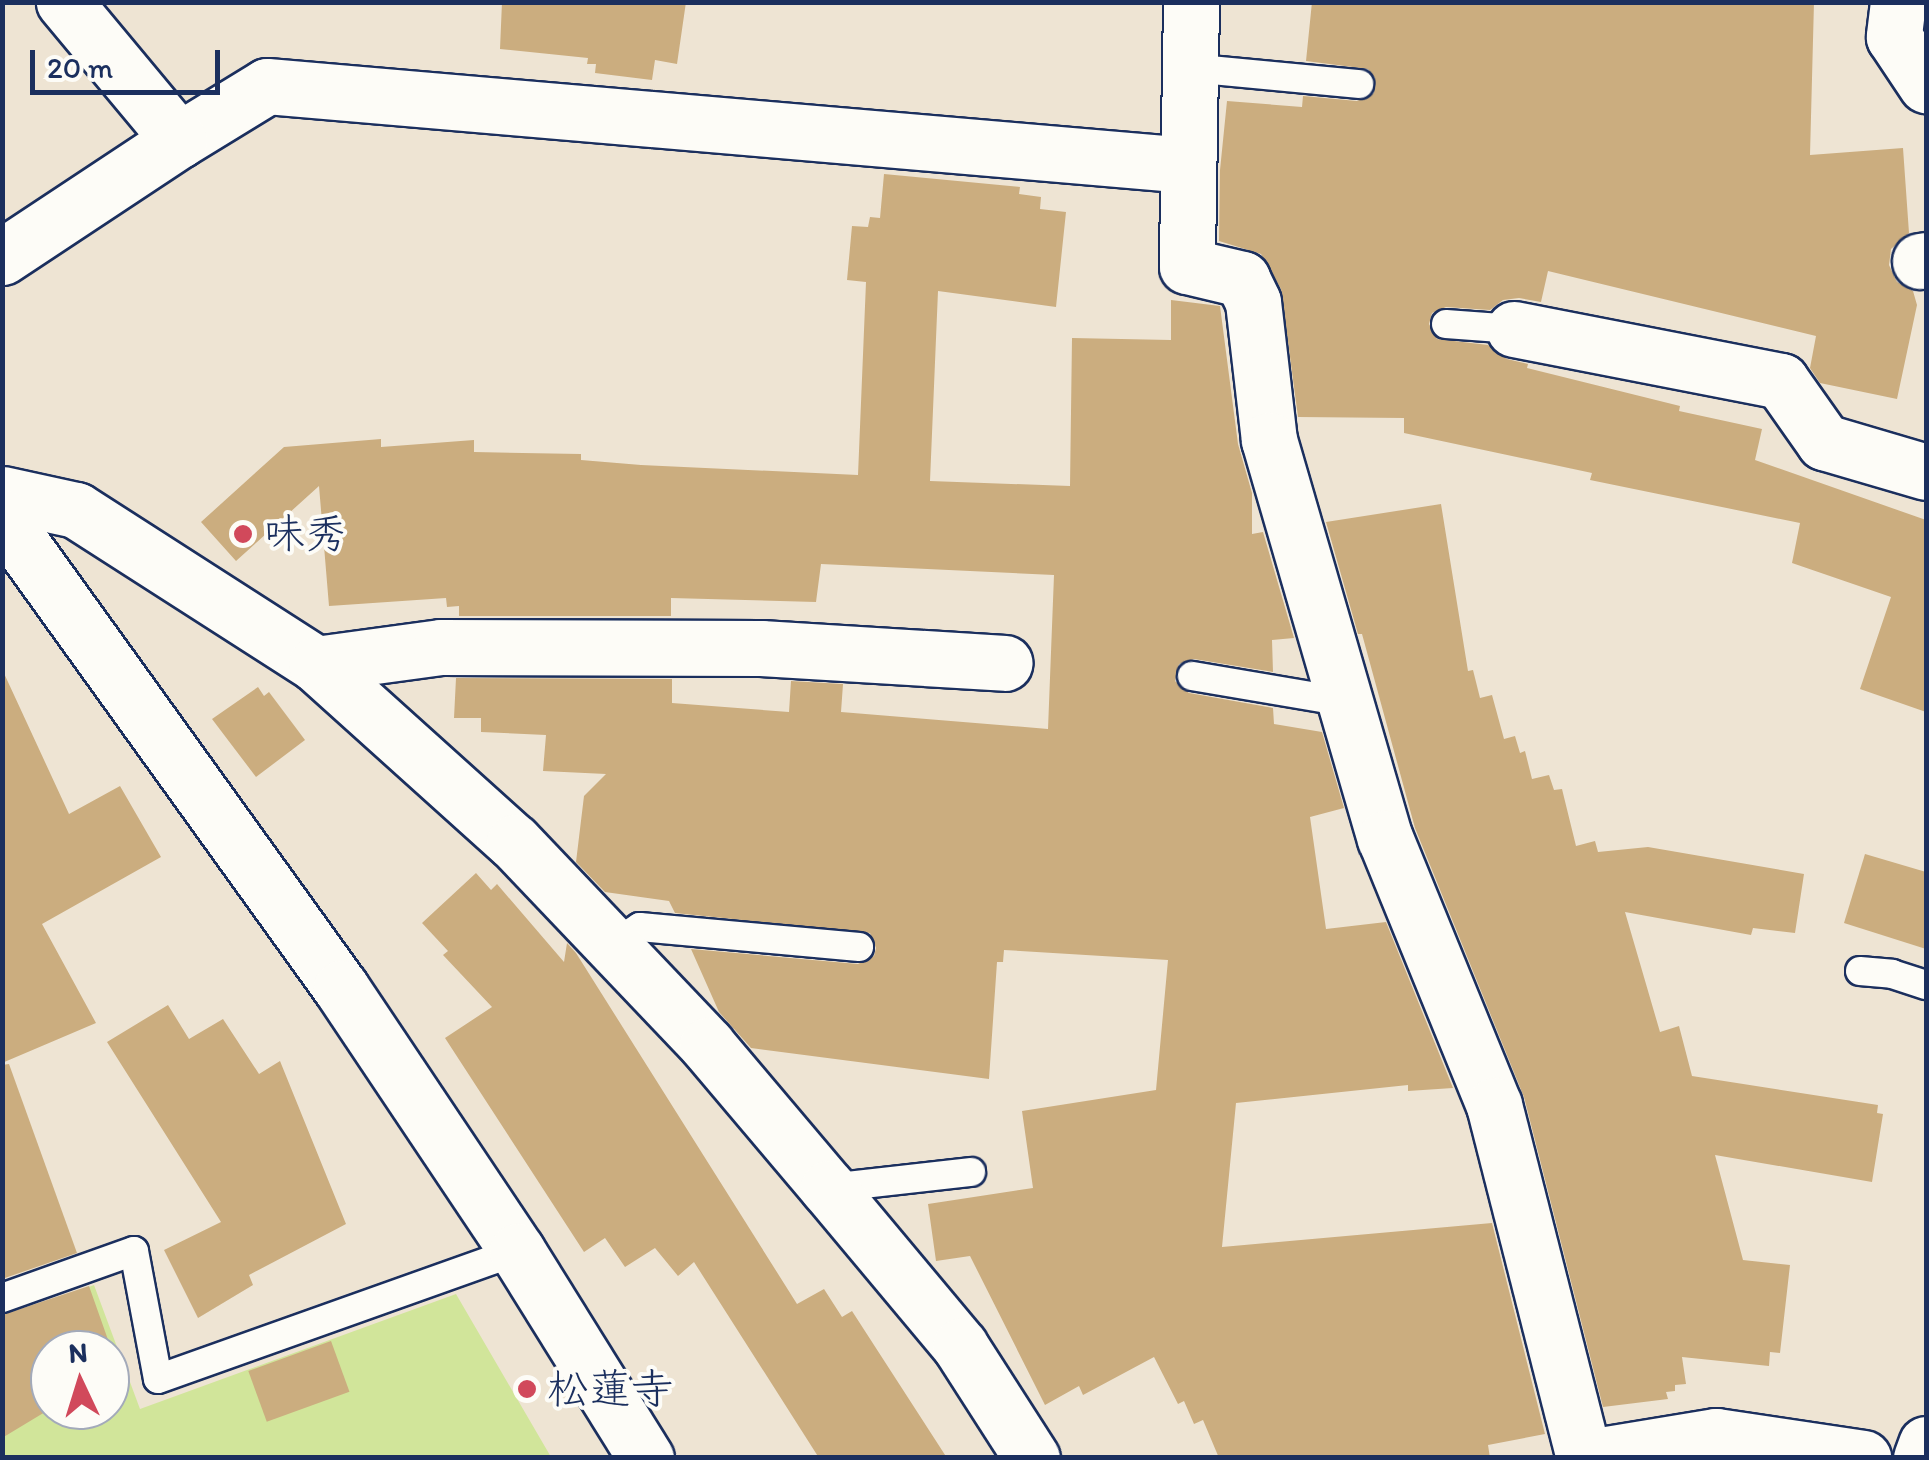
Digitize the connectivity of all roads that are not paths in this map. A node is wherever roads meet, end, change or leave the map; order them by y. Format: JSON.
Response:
{"nodes":[{"id":1,"x":64,"y":2,"type":"edge"},
{"id":2,"x":1191,"y":2,"type":"edge"},
{"id":3,"x":1898,"y":2,"type":"edge"},
{"id":4,"x":1189,"y":68,"type":"junction"},
{"id":5,"x":1358,"y":84,"type":"dead end"},
{"id":6,"x":1926,"y":85,"type":"edge"},
{"id":7,"x":179,"y":140,"type":"junction"},
{"id":8,"x":1186,"y":165,"type":"junction"},
{"id":9,"x":2,"y":257,"type":"edge"},
{"id":10,"x":1446,"y":324,"type":"dead end"},
{"id":11,"x":1514,"y":329,"type":"joint"},
{"id":12,"x":1926,"y":472,"type":"edge"},
{"id":13,"x":2,"y":494,"type":"edge"},
{"id":14,"x":2,"y":517,"type":"edge"},
{"id":15,"x":1006,"y":663,"type":"dead end"},
{"id":16,"x":316,"y":664,"type":"junction"},
{"id":17,"x":1192,"y":676,"type":"dead end"},
{"id":18,"x":1346,"y":702,"type":"junction"},
{"id":19,"x":613,"y":946,"type":"junction"},
{"id":20,"x":859,"y":947,"type":"dead end"},
{"id":21,"x":1860,"y":970,"type":"dead end"},
{"id":22,"x":1926,"y":985,"type":"edge"},
{"id":23,"x":971,"y":1172,"type":"dead end"},
{"id":24,"x":828,"y":1188,"type":"junction"},
{"id":25,"x":517,"y":1252,"type":"junction"},
{"id":26,"x":2,"y":1298,"type":"edge"},
{"id":27,"x":1926,"y":1444,"type":"edge"},
{"id":28,"x":1584,"y":1457,"type":"edge"},
{"id":29,"x":646,"y":1458,"type":"edge"},
{"id":30,"x":1032,"y":1458,"type":"edge"},
{"id":31,"x":1863,"y":1458,"type":"edge"},
{"id":32,"x":1921,"y":1458,"type":"edge"}],
"edges":[{"from":1,"to":7,"type":"street"},
{"from":2,"to":4,"type":"street"},
{"from":3,"to":6,"type":"street"},
{"from":4,"to":5,"type":"lane"},
{"from":4,"to":8,"type":"street"},
{"from":7,"to":8,"type":"street"},
{"from":7,"to":9,"type":"street"},
{"from":8,"to":18,"type":"street"},
{"from":10,"to":11,"type":"lane"},
{"from":11,"to":12,"type":"street"},
{"from":13,"to":16,"type":"street"},
{"from":14,"to":25,"type":"street"},
{"from":15,"to":16,"type":"street"},
{"from":16,"to":19,"type":"street"},
{"from":17,"to":18,"type":"lane"},
{"from":18,"to":28,"type":"street"},
{"from":19,"to":20,"type":"lane"},
{"from":19,"to":24,"type":"street"},
{"from":21,"to":22,"type":"lane"},
{"from":23,"to":24,"type":"lane"},
{"from":24,"to":30,"type":"street"},
{"from":25,"to":26,"type":"lane"},
{"from":25,"to":29,"type":"street"},
{"from":27,"to":32,"type":"street"},
{"from":28,"to":31,"type":"street"}]}
